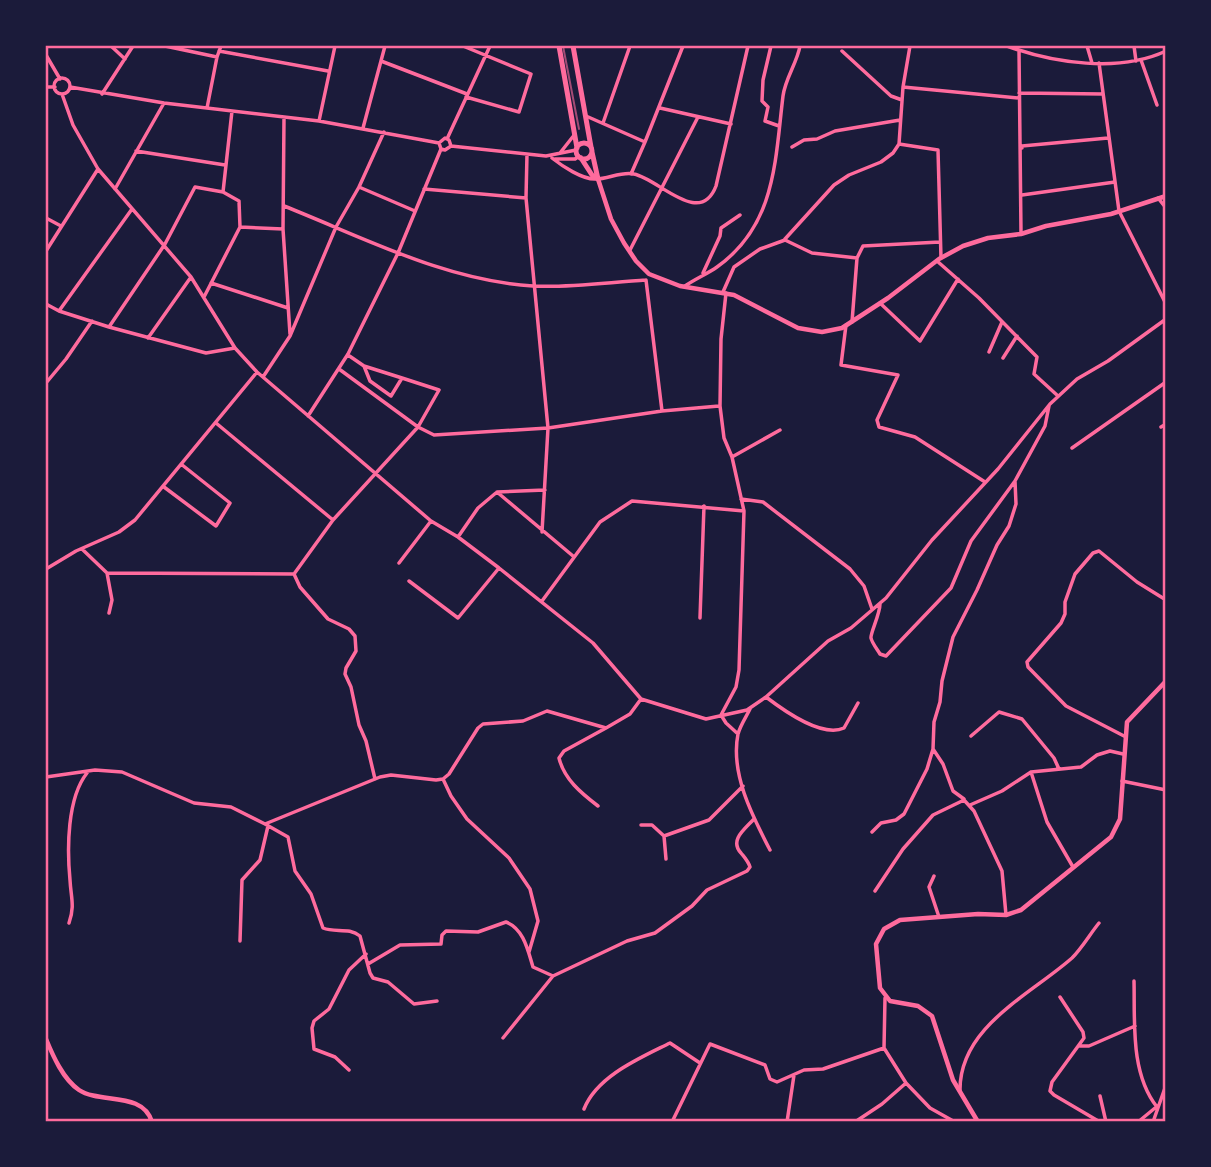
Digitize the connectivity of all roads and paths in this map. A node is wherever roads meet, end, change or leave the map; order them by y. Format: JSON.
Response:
{"nodes":[{"id":1,"x":111,"y":46,"type":"edge"},
{"id":2,"x":133,"y":46,"type":"edge"},
{"id":3,"x":165,"y":46,"type":"edge"},
{"id":4,"x":335,"y":46,"type":"edge"},
{"id":5,"x":385,"y":46,"type":"edge"},
{"id":6,"x":463,"y":46,"type":"edge"},
{"id":7,"x":490,"y":46,"type":"edge"},
{"id":8,"x":559,"y":46,"type":"edge"},
{"id":9,"x":573,"y":46,"type":"edge"},
{"id":10,"x":630,"y":46,"type":"edge"},
{"id":11,"x":683,"y":46,"type":"edge"},
{"id":12,"x":748,"y":46,"type":"edge"},
{"id":13,"x":771,"y":46,"type":"edge"},
{"id":14,"x":800,"y":46,"type":"edge"},
{"id":15,"x":910,"y":46,"type":"edge"},
{"id":16,"x":1007,"y":46,"type":"edge"},
{"id":17,"x":1087,"y":46,"type":"edge"},
{"id":18,"x":1134,"y":46,"type":"edge"},
{"id":19,"x":220,"y":48,"type":"edge"},
{"id":20,"x":1019,"y":50,"type":"junction"},
{"id":21,"x":842,"y":51,"type":"dead end"},
{"id":22,"x":1166,"y":51,"type":"edge"},
{"id":23,"x":46,"y":55,"type":"edge"},
{"id":24,"x":485,"y":55,"type":"junction"},
{"id":25,"x":217,"y":57,"type":"junction"},
{"id":26,"x":125,"y":59,"type":"junction"},
{"id":27,"x":1138,"y":60,"type":"junction"},
{"id":28,"x":381,"y":61,"type":"junction"},
{"id":29,"x":1092,"y":63,"type":"junction"},
{"id":30,"x":1099,"y":63,"type":"junction"},
{"id":31,"x":328,"y":71,"type":"junction"},
{"id":32,"x":60,"y":79,"type":"junction"},
{"id":33,"x":46,"y":87,"type":"edge"},
{"id":34,"x":70,"y":87,"type":"junction"},
{"id":35,"x":903,"y":87,"type":"junction"},
{"id":36,"x":55,"y":88,"type":"junction"},
{"id":37,"x":102,"y":93,"type":"junction"},
{"id":38,"x":62,"y":94,"type":"junction"},
{"id":39,"x":1103,"y":94,"type":"junction"},
{"id":40,"x":466,"y":96,"type":"junction"},
{"id":41,"x":1019,"y":96,"type":"junction"},
{"id":42,"x":902,"y":100,"type":"junction"},
{"id":43,"x":164,"y":103,"type":"junction"},
{"id":44,"x":1157,"y":105,"type":"dead end"},
{"id":45,"x":207,"y":108,"type":"junction"},
{"id":46,"x":660,"y":108,"type":"junction"},
{"id":47,"x":232,"y":111,"type":"junction"},
{"id":48,"x":586,"y":116,"type":"junction"},
{"id":49,"x":284,"y":117,"type":"junction"},
{"id":50,"x":698,"y":117,"type":"junction"},
{"id":51,"x":900,"y":120,"type":"junction"},
{"id":52,"x":319,"y":121,"type":"junction"},
{"id":53,"x":603,"y":123,"type":"junction"},
{"id":54,"x":731,"y":124,"type":"junction"},
{"id":55,"x":779,"y":126,"type":"junction"},
{"id":56,"x":363,"y":128,"type":"junction"},
{"id":57,"x":384,"y":132,"type":"junction"},
{"id":58,"x":576,"y":132,"type":"junction"},
{"id":59,"x":1108,"y":138,"type":"junction"},
{"id":60,"x":447,"y":139,"type":"junction"},
{"id":61,"x":645,"y":142,"type":"junction"},
{"id":62,"x":439,"y":143,"type":"junction"},
{"id":63,"x":899,"y":144,"type":"junction"},
{"id":64,"x":451,"y":146,"type":"junction"},
{"id":65,"x":1022,"y":146,"type":"junction"},
{"id":66,"x":792,"y":147,"type":"dead end"},
{"id":67,"x":441,"y":149,"type":"junction"},
{"id":68,"x":591,"y":149,"type":"junction"},
{"id":69,"x":136,"y":151,"type":"junction"},
{"id":70,"x":578,"y":153,"type":"junction"},
{"id":71,"x":527,"y":154,"type":"junction"},
{"id":72,"x":559,"y":154,"type":"junction"},
{"id":73,"x":546,"y":156,"type":"junction"},
{"id":74,"x":552,"y":158,"type":"junction"},
{"id":75,"x":225,"y":165,"type":"junction"},
{"id":76,"x":99,"y":169,"type":"junction"},
{"id":77,"x":631,"y":174,"type":"junction"},
{"id":78,"x":598,"y":179,"type":"junction"},
{"id":79,"x":1115,"y":182,"type":"junction"},
{"id":80,"x":359,"y":187,"type":"junction"},
{"id":81,"x":662,"y":189,"type":"junction"},
{"id":82,"x":115,"y":190,"type":"junction"},
{"id":83,"x":424,"y":190,"type":"junction"},
{"id":84,"x":223,"y":192,"type":"junction"},
{"id":85,"x":1022,"y":195,"type":"junction"},
{"id":86,"x":1166,"y":196,"type":"edge"},
{"id":87,"x":526,"y":198,"type":"junction"},
{"id":88,"x":1158,"y":198,"type":"junction"},
{"id":89,"x":284,"y":206,"type":"junction"},
{"id":90,"x":1166,"y":208,"type":"edge"},
{"id":91,"x":132,"y":209,"type":"junction"},
{"id":92,"x":415,"y":211,"type":"junction"},
{"id":93,"x":1119,"y":211,"type":"junction"},
{"id":94,"x":740,"y":215,"type":"dead end"},
{"id":95,"x":46,"y":218,"type":"edge"},
{"id":96,"x":61,"y":226,"type":"junction"},
{"id":97,"x":337,"y":226,"type":"junction"},
{"id":98,"x":240,"y":227,"type":"junction"},
{"id":99,"x":283,"y":229,"type":"junction"},
{"id":100,"x":1021,"y":234,"type":"junction"},
{"id":101,"x":785,"y":240,"type":"junction"},
{"id":102,"x":940,"y":242,"type":"junction"},
{"id":103,"x":165,"y":244,"type":"junction"},
{"id":104,"x":46,"y":251,"type":"edge"},
{"id":105,"x":629,"y":251,"type":"junction"},
{"id":106,"x":398,"y":253,"type":"junction"},
{"id":107,"x":857,"y":258,"type":"junction"},
{"id":108,"x":939,"y":259,"type":"junction"},
{"id":109,"x":649,"y":274,"type":"junction"},
{"id":110,"x":702,"y":275,"type":"junction"},
{"id":111,"x":191,"y":277,"type":"junction"},
{"id":112,"x":958,"y":279,"type":"junction"},
{"id":113,"x":646,"y":280,"type":"junction"},
{"id":114,"x":211,"y":283,"type":"junction"},
{"id":115,"x":534,"y":286,"type":"junction"},
{"id":116,"x":684,"y":286,"type":"junction"},
{"id":117,"x":725,"y":293,"type":"junction"},
{"id":118,"x":204,"y":297,"type":"junction"},
{"id":119,"x":880,"y":303,"type":"junction"},
{"id":120,"x":46,"y":304,"type":"edge"},
{"id":121,"x":1166,"y":304,"type":"edge"},
{"id":122,"x":288,"y":308,"type":"junction"},
{"id":123,"x":59,"y":311,"type":"junction"},
{"id":124,"x":1166,"y":319,"type":"edge"},
{"id":125,"x":92,"y":321,"type":"junction"},
{"id":126,"x":1002,"y":321,"type":"junction"},
{"id":127,"x":852,"y":322,"type":"junction"},
{"id":128,"x":846,"y":326,"type":"junction"},
{"id":129,"x":109,"y":327,"type":"junction"},
{"id":130,"x":290,"y":337,"type":"junction"},
{"id":131,"x":1017,"y":337,"type":"junction"},
{"id":132,"x":148,"y":338,"type":"junction"},
{"id":133,"x":235,"y":348,"type":"junction"},
{"id":134,"x":989,"y":352,"type":"dead end"},
{"id":135,"x":348,"y":355,"type":"junction"},
{"id":136,"x":1003,"y":358,"type":"dead end"},
{"id":137,"x":364,"y":366,"type":"junction"},
{"id":138,"x":339,"y":369,"type":"junction"},
{"id":139,"x":257,"y":372,"type":"junction"},
{"id":140,"x":263,"y":377,"type":"junction"},
{"id":141,"x":402,"y":378,"type":"junction"},
{"id":142,"x":1166,"y":382,"type":"edge"},
{"id":143,"x":46,"y":383,"type":"edge"},
{"id":144,"x":1058,"y":396,"type":"junction"},
{"id":145,"x":1050,"y":404,"type":"junction"},
{"id":146,"x":720,"y":406,"type":"junction"},
{"id":147,"x":662,"y":411,"type":"junction"},
{"id":148,"x":308,"y":416,"type":"junction"},
{"id":149,"x":216,"y":424,"type":"junction"},
{"id":150,"x":418,"y":427,"type":"junction"},
{"id":151,"x":548,"y":428,"type":"junction"},
{"id":152,"x":780,"y":430,"type":"dead end"},
{"id":153,"x":1072,"y":448,"type":"dead end"},
{"id":154,"x":732,"y":457,"type":"junction"},
{"id":155,"x":181,"y":464,"type":"junction"},
{"id":156,"x":375,"y":475,"type":"junction"},
{"id":157,"x":1015,"y":481,"type":"junction"},
{"id":158,"x":985,"y":482,"type":"junction"},
{"id":159,"x":164,"y":487,"type":"junction"},
{"id":160,"x":545,"y":490,"type":"junction"},
{"id":161,"x":497,"y":492,"type":"junction"},
{"id":162,"x":741,"y":499,"type":"junction"},
{"id":163,"x":704,"y":506,"type":"junction"},
{"id":164,"x":744,"y":511,"type":"junction"},
{"id":165,"x":333,"y":520,"type":"junction"},
{"id":166,"x":431,"y":521,"type":"junction"},
{"id":167,"x":542,"y":532,"type":"junction"},
{"id":168,"x":458,"y":537,"type":"junction"},
{"id":169,"x":82,"y":548,"type":"junction"},
{"id":170,"x":573,"y":556,"type":"junction"},
{"id":171,"x":399,"y":563,"type":"dead end"},
{"id":172,"x":499,"y":568,"type":"junction"},
{"id":173,"x":46,"y":569,"type":"edge"},
{"id":174,"x":107,"y":573,"type":"junction"},
{"id":175,"x":294,"y":574,"type":"junction"},
{"id":176,"x":409,"y":581,"type":"dead end"},
{"id":177,"x":1166,"y":600,"type":"edge"},
{"id":178,"x":541,"y":601,"type":"junction"},
{"id":179,"x":880,"y":604,"type":"junction"},
{"id":180,"x":873,"y":610,"type":"junction"},
{"id":181,"x":109,"y":612,"type":"dead end"},
{"id":182,"x":700,"y":618,"type":"dead end"},
{"id":183,"x":1165,"y":682,"type":"edge"},
{"id":184,"x":766,"y":697,"type":"junction"},
{"id":185,"x":641,"y":699,"type":"junction"},
{"id":186,"x":858,"y":702,"type":"dead end"},
{"id":187,"x":751,"y":707,"type":"junction"},
{"id":188,"x":721,"y":715,"type":"junction"},
{"id":189,"x":606,"y":728,"type":"junction"},
{"id":190,"x":738,"y":734,"type":"junction"},
{"id":191,"x":971,"y":736,"type":"dead end"},
{"id":192,"x":1124,"y":736,"type":"junction"},
{"id":193,"x":933,"y":749,"type":"junction"},
{"id":194,"x":1123,"y":754,"type":"junction"},
{"id":195,"x":1059,"y":770,"type":"junction"},
{"id":196,"x":88,"y":772,"type":"junction"},
{"id":197,"x":1031,"y":772,"type":"junction"},
{"id":198,"x":46,"y":778,"type":"edge"},
{"id":199,"x":375,"y":779,"type":"junction"},
{"id":200,"x":443,"y":779,"type":"junction"},
{"id":201,"x":1122,"y":781,"type":"junction"},
{"id":202,"x":743,"y":786,"type":"junction"},
{"id":203,"x":1166,"y":790,"type":"edge"},
{"id":204,"x":964,"y":800,"type":"junction"},
{"id":205,"x":970,"y":805,"type":"junction"},
{"id":206,"x":598,"y":806,"type":"dead end"},
{"id":207,"x":754,"y":819,"type":"junction"},
{"id":208,"x":267,"y":825,"type":"junction"},
{"id":209,"x":641,"y":825,"type":"dead end"},
{"id":210,"x":872,"y":832,"type":"dead end"},
{"id":211,"x":664,"y":836,"type":"junction"},
{"id":212,"x":770,"y":850,"type":"dead end"},
{"id":213,"x":666,"y":859,"type":"dead end"},
{"id":214,"x":1073,"y":867,"type":"junction"},
{"id":215,"x":934,"y":876,"type":"dead end"},
{"id":216,"x":875,"y":891,"type":"dead end"},
{"id":217,"x":1006,"y":915,"type":"junction"},
{"id":218,"x":939,"y":917,"type":"junction"},
{"id":219,"x":69,"y":923,"type":"dead end"},
{"id":220,"x":1099,"y":923,"type":"dead end"},
{"id":221,"x":240,"y":941,"type":"dead end"},
{"id":222,"x":530,"y":951,"type":"junction"},
{"id":223,"x":366,"y":954,"type":"junction"},
{"id":224,"x":368,"y":964,"type":"junction"},
{"id":225,"x":553,"y":976,"type":"junction"},
{"id":226,"x":1134,"y":981,"type":"dead end"},
{"id":227,"x":1060,"y":997,"type":"dead end"},
{"id":228,"x":886,"y":998,"type":"junction"},
{"id":229,"x":437,"y":1001,"type":"dead end"},
{"id":230,"x":1135,"y":1026,"type":"junction"},
{"id":231,"x":46,"y":1038,"type":"edge"},
{"id":232,"x":503,"y":1038,"type":"dead end"},
{"id":233,"x":1079,"y":1046,"type":"junction"},
{"id":234,"x":884,"y":1048,"type":"junction"},
{"id":235,"x":700,"y":1063,"type":"junction"},
{"id":236,"x":349,"y":1070,"type":"dead end"},
{"id":237,"x":794,"y":1074,"type":"junction"},
{"id":238,"x":906,"y":1083,"type":"junction"},
{"id":239,"x":1166,"y":1085,"type":"edge"},
{"id":240,"x":960,"y":1093,"type":"junction"},
{"id":241,"x":1164,"y":1093,"type":"edge"},
{"id":242,"x":1100,"y":1096,"type":"dead end"},
{"id":243,"x":1157,"y":1107,"type":"junction"},
{"id":244,"x":584,"y":1109,"type":"dead end"},
{"id":245,"x":1140,"y":1120,"type":"edge"},
{"id":246,"x":152,"y":1122,"type":"edge"},
{"id":247,"x":672,"y":1122,"type":"edge"},
{"id":248,"x":787,"y":1122,"type":"edge"},
{"id":249,"x":855,"y":1122,"type":"edge"},
{"id":250,"x":954,"y":1122,"type":"edge"},
{"id":251,"x":978,"y":1122,"type":"edge"},
{"id":252,"x":1100,"y":1122,"type":"edge"},
{"id":253,"x":1106,"y":1122,"type":"edge"},
{"id":254,"x":1153,"y":1122,"type":"edge"}],
"edges":[{"from":1,"to":26,"type":"street"},
{"from":2,"to":26,"type":"street"},
{"from":3,"to":25,"type":"street"},
{"from":4,"to":31,"type":"street"},
{"from":5,"to":28,"type":"street"},
{"from":6,"to":24,"type":"street"},
{"from":7,"to":24,"type":"street"},
{"from":8,"to":58,"type":"main road"},
{"from":9,"to":48,"type":"main road"},
{"from":10,"to":53,"type":"street"},
{"from":11,"to":46,"type":"street"},
{"from":12,"to":54,"type":"street"},
{"from":13,"to":55,"type":"street"},
{"from":14,"to":55,"type":"street"},
{"from":15,"to":35,"type":"street"},
{"from":16,"to":20,"type":"street"},
{"from":17,"to":29,"type":"street"},
{"from":18,"to":27,"type":"street"},
{"from":19,"to":25,"type":"street"},
{"from":19,"to":31,"type":"street"},
{"from":20,"to":29,"type":"street"},
{"from":20,"to":41,"type":"street"},
{"from":21,"to":42,"type":"street"},
{"from":22,"to":27,"type":"street"},
{"from":23,"to":32,"type":"street"},
{"from":24,"to":40,"type":"street"},
{"from":24,"to":40,"type":"street"},
{"from":25,"to":45,"type":"street"},
{"from":26,"to":37,"type":"street"},
{"from":27,"to":30,"type":"street"},
{"from":27,"to":44,"type":"street"},
{"from":28,"to":40,"type":"street"},
{"from":28,"to":56,"type":"street"},
{"from":29,"to":30,"type":"street"},
{"from":30,"to":39,"type":"street"},
{"from":31,"to":52,"type":"street"},
{"from":32,"to":34,"type":"street"},
{"from":32,"to":36,"type":"street"},
{"from":33,"to":36,"type":"street"},
{"from":34,"to":37,"type":"street"},
{"from":34,"to":38,"type":"street"},
{"from":35,"to":41,"type":"street"},
{"from":35,"to":42,"type":"street"},
{"from":36,"to":38,"type":"street"},
{"from":37,"to":43,"type":"street"},
{"from":38,"to":76,"type":"street"},
{"from":39,"to":41,"type":"street"},
{"from":39,"to":59,"type":"street"},
{"from":40,"to":60,"type":"street"},
{"from":41,"to":65,"type":"street"},
{"from":42,"to":51,"type":"street"},
{"from":43,"to":45,"type":"street"},
{"from":43,"to":69,"type":"street"},
{"from":45,"to":47,"type":"street"},
{"from":46,"to":50,"type":"street"},
{"from":46,"to":61,"type":"street"},
{"from":47,"to":49,"type":"street"},
{"from":47,"to":75,"type":"street"},
{"from":48,"to":53,"type":"street"},
{"from":48,"to":68,"type":"main road"},
{"from":49,"to":52,"type":"street"},
{"from":49,"to":89,"type":"street"},
{"from":50,"to":54,"type":"street"},
{"from":50,"to":81,"type":"street"},
{"from":51,"to":63,"type":"street"},
{"from":51,"to":66,"type":"street"},
{"from":52,"to":56,"type":"street"},
{"from":53,"to":61,"type":"street"},
{"from":54,"to":81,"type":"street"},
{"from":55,"to":110,"type":"street"},
{"from":56,"to":57,"type":"street"},
{"from":57,"to":62,"type":"street"},
{"from":57,"to":80,"type":"street"},
{"from":58,"to":70,"type":"main road"},
{"from":58,"to":72,"type":"street"},
{"from":59,"to":65,"type":"street"},
{"from":59,"to":79,"type":"street"},
{"from":60,"to":62,"type":"street"},
{"from":60,"to":64,"type":"street"},
{"from":61,"to":77,"type":"street"},
{"from":62,"to":67,"type":"street"},
{"from":63,"to":101,"type":"street"},
{"from":63,"to":102,"type":"street"},
{"from":64,"to":67,"type":"street"},
{"from":64,"to":71,"type":"street"},
{"from":65,"to":85,"type":"street"},
{"from":65,"to":100,"type":"street"},
{"from":67,"to":83,"type":"street"},
{"from":68,"to":70,"type":"main road"},
{"from":68,"to":70,"type":"main road"},
{"from":68,"to":78,"type":"main road"},
{"from":69,"to":75,"type":"street"},
{"from":69,"to":82,"type":"street"},
{"from":70,"to":72,"type":"street"},
{"from":70,"to":74,"type":"street"},
{"from":70,"to":78,"type":"main road"},
{"from":71,"to":73,"type":"street"},
{"from":71,"to":87,"type":"street"},
{"from":72,"to":73,"type":"street"},
{"from":73,"to":74,"type":"street"},
{"from":74,"to":78,"type":"street"},
{"from":75,"to":84,"type":"street"},
{"from":76,"to":82,"type":"street"},
{"from":76,"to":96,"type":"street"},
{"from":77,"to":78,"type":"street"},
{"from":77,"to":81,"type":"street"},
{"from":78,"to":105,"type":"main road"},
{"from":79,"to":85,"type":"street"},
{"from":79,"to":93,"type":"street"},
{"from":80,"to":92,"type":"street"},
{"from":80,"to":97,"type":"street"},
{"from":81,"to":105,"type":"street"},
{"from":82,"to":91,"type":"street"},
{"from":83,"to":87,"type":"street"},
{"from":83,"to":92,"type":"street"},
{"from":84,"to":98,"type":"street"},
{"from":84,"to":103,"type":"street"},
{"from":85,"to":100,"type":"street"},
{"from":86,"to":88,"type":"main road"},
{"from":87,"to":115,"type":"street"},
{"from":88,"to":90,"type":"street"},
{"from":88,"to":93,"type":"main road"},
{"from":89,"to":97,"type":"street"},
{"from":89,"to":99,"type":"street"},
{"from":91,"to":103,"type":"street"},
{"from":91,"to":123,"type":"street"},
{"from":92,"to":106,"type":"street"},
{"from":93,"to":100,"type":"main road"},
{"from":93,"to":121,"type":"street"},
{"from":94,"to":110,"type":"street"},
{"from":95,"to":96,"type":"street"},
{"from":96,"to":104,"type":"street"},
{"from":97,"to":106,"type":"street"},
{"from":97,"to":130,"type":"street"},
{"from":98,"to":99,"type":"street"},
{"from":98,"to":114,"type":"street"},
{"from":99,"to":122,"type":"street"},
{"from":100,"to":108,"type":"main road"},
{"from":101,"to":107,"type":"street"},
{"from":101,"to":117,"type":"street"},
{"from":102,"to":107,"type":"street"},
{"from":102,"to":108,"type":"street"},
{"from":103,"to":111,"type":"street"},
{"from":103,"to":129,"type":"street"},
{"from":105,"to":109,"type":"main road"},
{"from":106,"to":115,"type":"street"},
{"from":106,"to":135,"type":"street"},
{"from":107,"to":127,"type":"street"},
{"from":108,"to":112,"type":"street"},
{"from":108,"to":119,"type":"main road"},
{"from":109,"to":113,"type":"street"},
{"from":109,"to":116,"type":"main road"},
{"from":110,"to":116,"type":"street"},
{"from":111,"to":118,"type":"street"},
{"from":111,"to":132,"type":"street"},
{"from":112,"to":119,"type":"street"},
{"from":112,"to":126,"type":"street"},
{"from":113,"to":115,"type":"street"},
{"from":113,"to":147,"type":"street"},
{"from":114,"to":118,"type":"street"},
{"from":114,"to":122,"type":"street"},
{"from":115,"to":151,"type":"street"},
{"from":116,"to":117,"type":"main road"},
{"from":117,"to":128,"type":"main road"},
{"from":117,"to":146,"type":"street"},
{"from":118,"to":133,"type":"street"},
{"from":119,"to":127,"type":"main road"},
{"from":120,"to":123,"type":"street"},
{"from":122,"to":130,"type":"street"},
{"from":123,"to":125,"type":"street"},
{"from":124,"to":144,"type":"street"},
{"from":125,"to":129,"type":"street"},
{"from":125,"to":143,"type":"street"},
{"from":126,"to":131,"type":"street"},
{"from":126,"to":134,"type":"street"},
{"from":127,"to":128,"type":"main road"},
{"from":128,"to":158,"type":"street"},
{"from":129,"to":132,"type":"street"},
{"from":130,"to":140,"type":"street"},
{"from":131,"to":136,"type":"street"},
{"from":131,"to":144,"type":"street"},
{"from":132,"to":133,"type":"street"},
{"from":133,"to":139,"type":"street"},
{"from":135,"to":137,"type":"street"},
{"from":135,"to":138,"type":"street"},
{"from":137,"to":141,"type":"street"},
{"from":137,"to":141,"type":"street"},
{"from":138,"to":148,"type":"street"},
{"from":138,"to":150,"type":"street"},
{"from":139,"to":140,"type":"street"},
{"from":139,"to":149,"type":"street"},
{"from":140,"to":148,"type":"street"},
{"from":141,"to":150,"type":"street"},
{"from":142,"to":153,"type":"street"},
{"from":144,"to":145,"type":"street"},
{"from":145,"to":157,"type":"street"},
{"from":145,"to":158,"type":"street"},
{"from":146,"to":147,"type":"street"},
{"from":146,"to":154,"type":"street"},
{"from":147,"to":151,"type":"street"},
{"from":148,"to":156,"type":"street"},
{"from":149,"to":155,"type":"street"},
{"from":149,"to":165,"type":"street"},
{"from":150,"to":151,"type":"street"},
{"from":150,"to":156,"type":"street"},
{"from":151,"to":160,"type":"street"},
{"from":152,"to":154,"type":"street"},
{"from":154,"to":162,"type":"street"},
{"from":155,"to":159,"type":"street"},
{"from":155,"to":159,"type":"street"},
{"from":156,"to":165,"type":"street"},
{"from":156,"to":166,"type":"street"},
{"from":157,"to":179,"type":"street"},
{"from":157,"to":193,"type":"street"},
{"from":158,"to":179,"type":"street"},
{"from":159,"to":169,"type":"street"},
{"from":160,"to":161,"type":"street"},
{"from":160,"to":167,"type":"street"},
{"from":161,"to":167,"type":"street"},
{"from":161,"to":168,"type":"street"},
{"from":162,"to":164,"type":"street"},
{"from":162,"to":180,"type":"street"},
{"from":163,"to":164,"type":"street"},
{"from":163,"to":170,"type":"street"},
{"from":163,"to":182,"type":"street"},
{"from":164,"to":188,"type":"street"},
{"from":165,"to":175,"type":"street"},
{"from":166,"to":168,"type":"street"},
{"from":166,"to":171,"type":"street"},
{"from":167,"to":170,"type":"street"},
{"from":168,"to":172,"type":"street"},
{"from":169,"to":173,"type":"street"},
{"from":169,"to":174,"type":"street"},
{"from":170,"to":178,"type":"street"},
{"from":172,"to":176,"type":"street"},
{"from":172,"to":178,"type":"street"},
{"from":174,"to":175,"type":"street"},
{"from":174,"to":181,"type":"street"},
{"from":175,"to":199,"type":"street"},
{"from":177,"to":192,"type":"street"},
{"from":178,"to":185,"type":"street"},
{"from":179,"to":180,"type":"street"},
{"from":180,"to":184,"type":"street"},
{"from":183,"to":192,"type":"main road"},
{"from":184,"to":186,"type":"street"},
{"from":184,"to":187,"type":"street"},
{"from":185,"to":188,"type":"street"},
{"from":185,"to":189,"type":"street"},
{"from":187,"to":188,"type":"street"},
{"from":187,"to":190,"type":"street"},
{"from":188,"to":190,"type":"street"},
{"from":189,"to":200,"type":"street"},
{"from":189,"to":206,"type":"street"},
{"from":190,"to":202,"type":"street"},
{"from":191,"to":195,"type":"street"},
{"from":192,"to":194,"type":"main road"},
{"from":193,"to":204,"type":"street"},
{"from":193,"to":210,"type":"street"},
{"from":194,"to":195,"type":"street"},
{"from":194,"to":201,"type":"main road"},
{"from":195,"to":197,"type":"street"},
{"from":196,"to":198,"type":"street"},
{"from":196,"to":208,"type":"street"},
{"from":196,"to":219,"type":"street"},
{"from":197,"to":205,"type":"street"},
{"from":197,"to":214,"type":"street"},
{"from":199,"to":200,"type":"street"},
{"from":199,"to":208,"type":"street"},
{"from":200,"to":222,"type":"street"},
{"from":201,"to":203,"type":"street"},
{"from":201,"to":214,"type":"main road"},
{"from":202,"to":207,"type":"street"},
{"from":202,"to":211,"type":"street"},
{"from":204,"to":205,"type":"street"},
{"from":204,"to":216,"type":"street"},
{"from":205,"to":217,"type":"street"},
{"from":207,"to":212,"type":"street"},
{"from":207,"to":225,"type":"street"},
{"from":208,"to":221,"type":"street"},
{"from":208,"to":223,"type":"street"},
{"from":209,"to":211,"type":"street"},
{"from":211,"to":213,"type":"street"},
{"from":214,"to":217,"type":"main road"},
{"from":215,"to":218,"type":"street"},
{"from":217,"to":218,"type":"main road"},
{"from":218,"to":228,"type":"main road"},
{"from":220,"to":240,"type":"street"},
{"from":222,"to":224,"type":"street"},
{"from":222,"to":225,"type":"street"},
{"from":223,"to":224,"type":"street"},
{"from":223,"to":236,"type":"street"},
{"from":224,"to":229,"type":"street"},
{"from":225,"to":232,"type":"street"},
{"from":226,"to":230,"type":"street"},
{"from":227,"to":233,"type":"street"},
{"from":228,"to":234,"type":"street"},
{"from":228,"to":240,"type":"main road"},
{"from":230,"to":233,"type":"street"},
{"from":230,"to":243,"type":"street"},
{"from":231,"to":246,"type":"main road"},
{"from":233,"to":252,"type":"street"},
{"from":234,"to":237,"type":"street"},
{"from":234,"to":238,"type":"street"},
{"from":235,"to":237,"type":"street"},
{"from":235,"to":244,"type":"street"},
{"from":235,"to":247,"type":"street"},
{"from":237,"to":248,"type":"street"},
{"from":238,"to":249,"type":"street"},
{"from":238,"to":250,"type":"street"},
{"from":239,"to":241,"type":"street"},
{"from":240,"to":251,"type":"main road"},
{"from":241,"to":243,"type":"street"},
{"from":242,"to":253,"type":"street"},
{"from":243,"to":245,"type":"street"},
{"from":243,"to":254,"type":"street"},
{"from":245,"to":254,"type":"street"}]}
